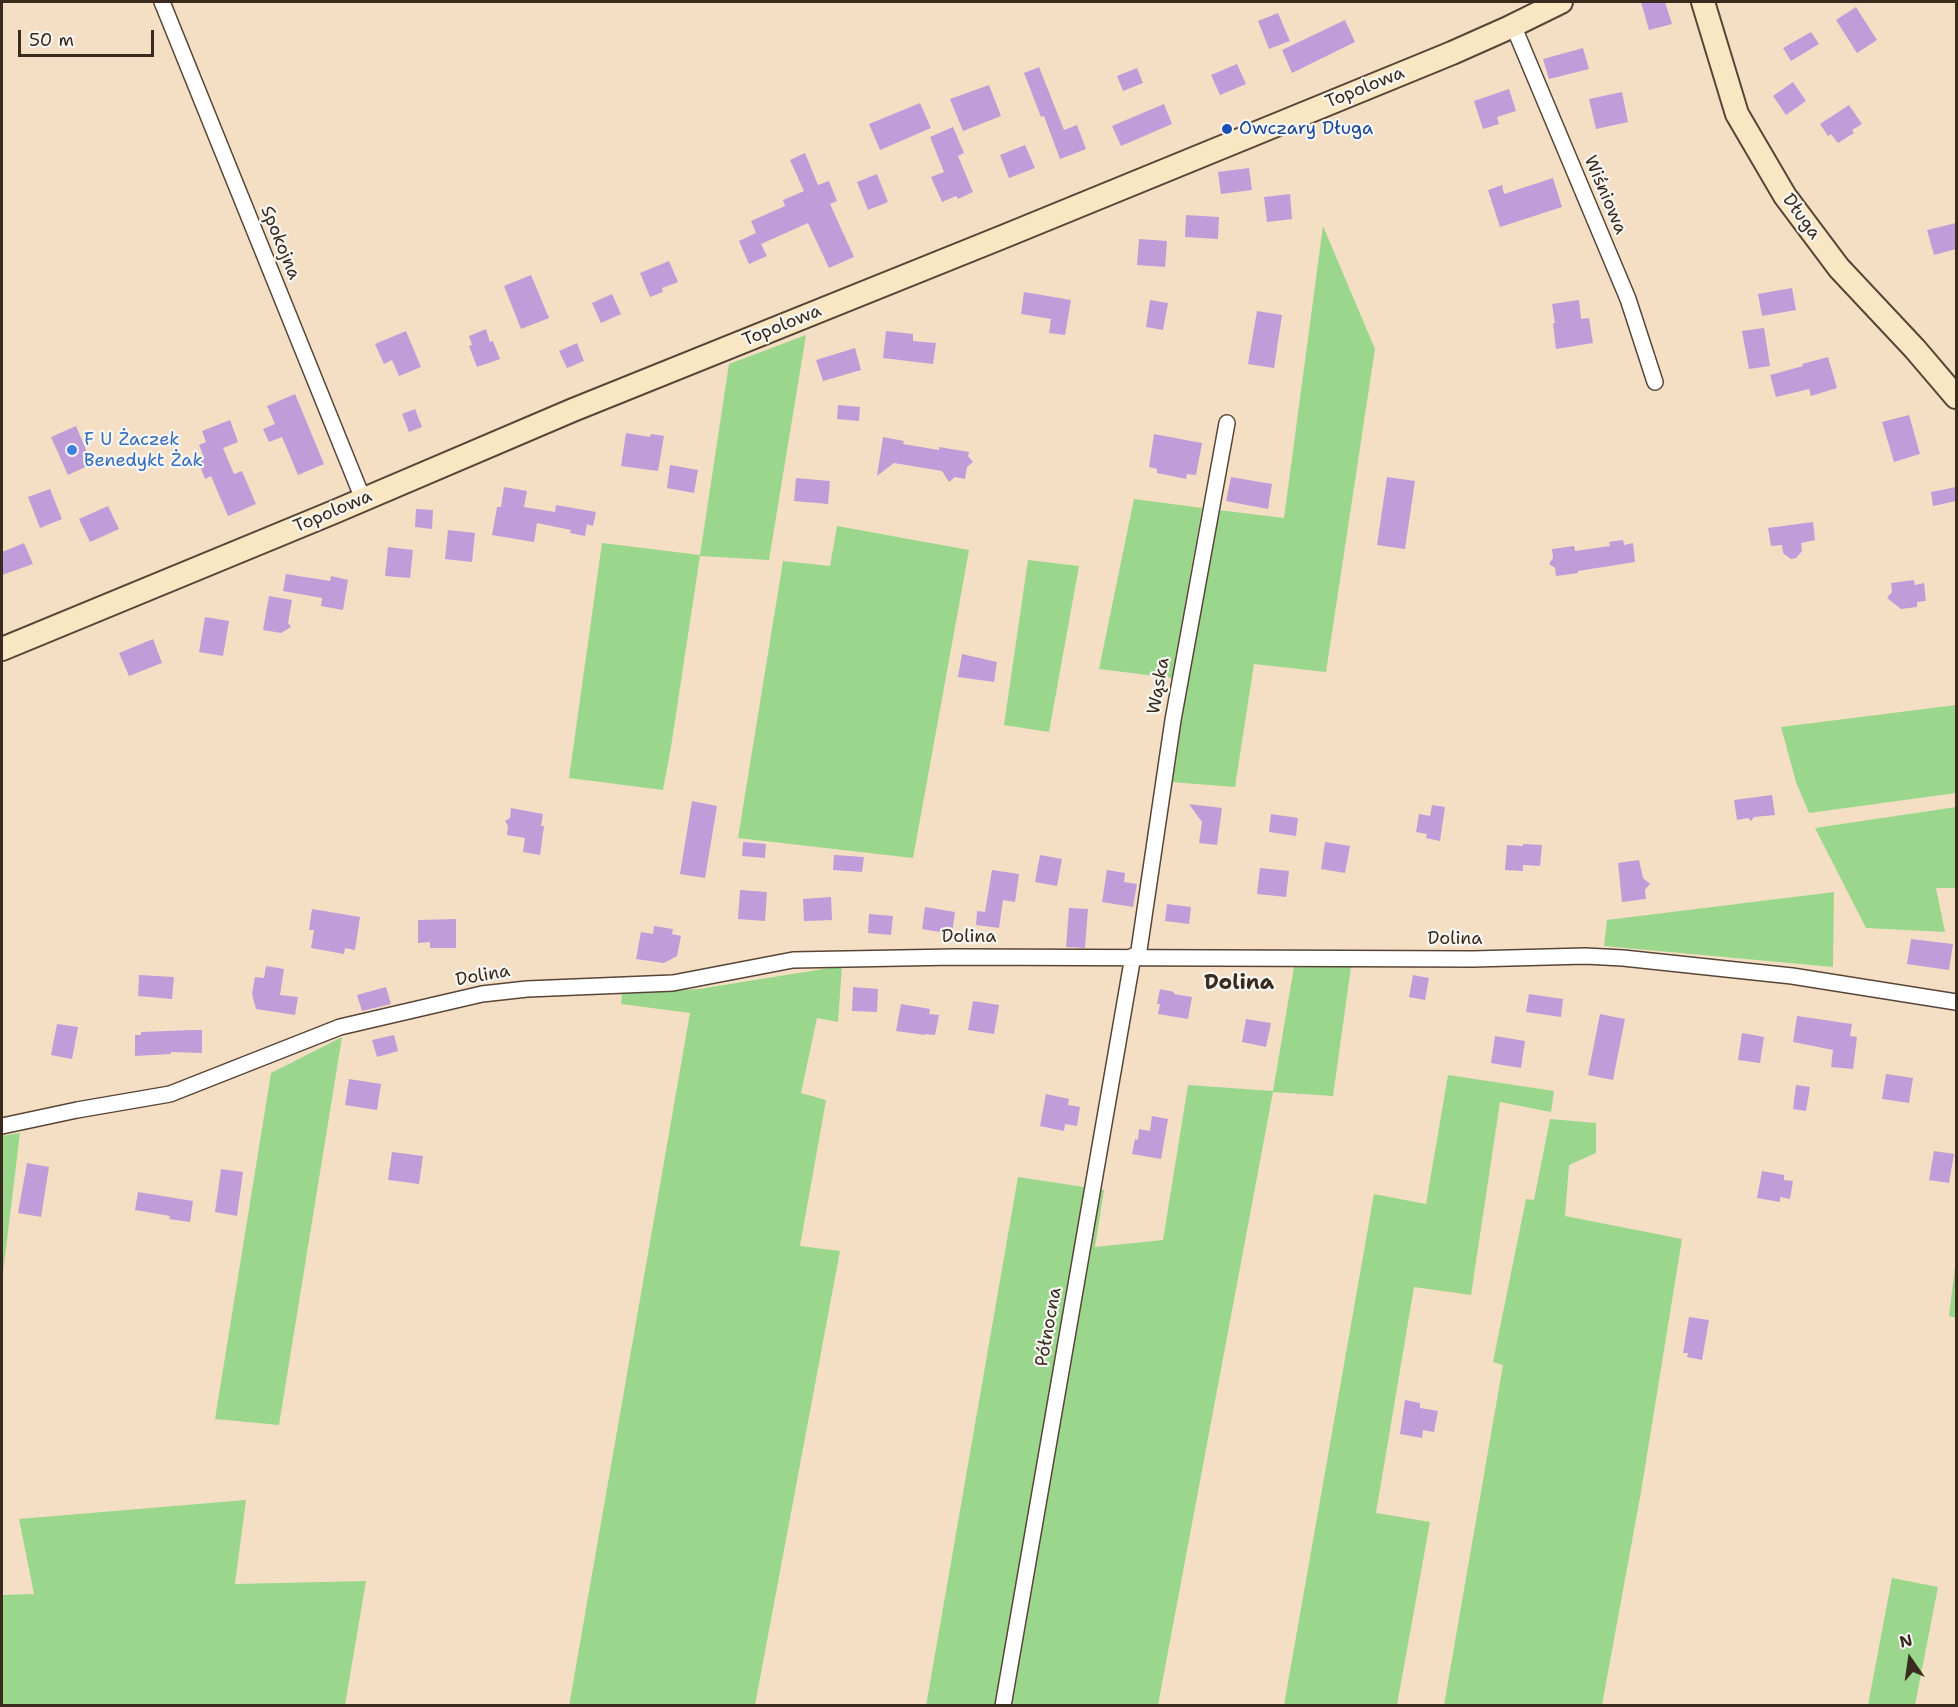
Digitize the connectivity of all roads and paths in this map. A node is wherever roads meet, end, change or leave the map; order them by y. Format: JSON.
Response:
{"nodes":[{"id":1,"x":162,"y":2,"type":"edge"},
{"id":2,"x":1561,"y":2,"type":"edge"},
{"id":3,"x":1703,"y":2,"type":"edge"},
{"id":4,"x":1513,"y":25,"type":"junction"},
{"id":5,"x":1655,"y":382,"type":"dead end"},
{"id":6,"x":1956,"y":397,"type":"edge"},
{"id":7,"x":1227,"y":423,"type":"dead end"},
{"id":8,"x":363,"y":499,"type":"junction"},
{"id":9,"x":2,"y":649,"type":"edge"},
{"id":10,"x":1136,"y":956,"type":"junction"},
{"id":11,"x":1956,"y":1002,"type":"edge"},
{"id":12,"x":2,"y":1126,"type":"edge"},
{"id":13,"x":1003,"y":1706,"type":"edge"}],
"edges":[{"from":1,"to":8,"type":"street","name":"Spokojna"},
{"from":2,"to":4,"type":"street","name":"Topolowa"},
{"from":3,"to":6,"type":"street","name":"Długa"},
{"from":4,"to":5,"type":"street","name":"Wiśniowa"},
{"from":4,"to":8,"type":"street","name":"Topolowa"},
{"from":7,"to":10,"type":"street","name":"Wąska"},
{"from":8,"to":9,"type":"street","name":"Topolowa"},
{"from":10,"to":11,"type":"street","name":"Dolina"},
{"from":10,"to":12,"type":"street","name":"Dolina"},
{"from":10,"to":13,"type":"street","name":"Północna"}]}
